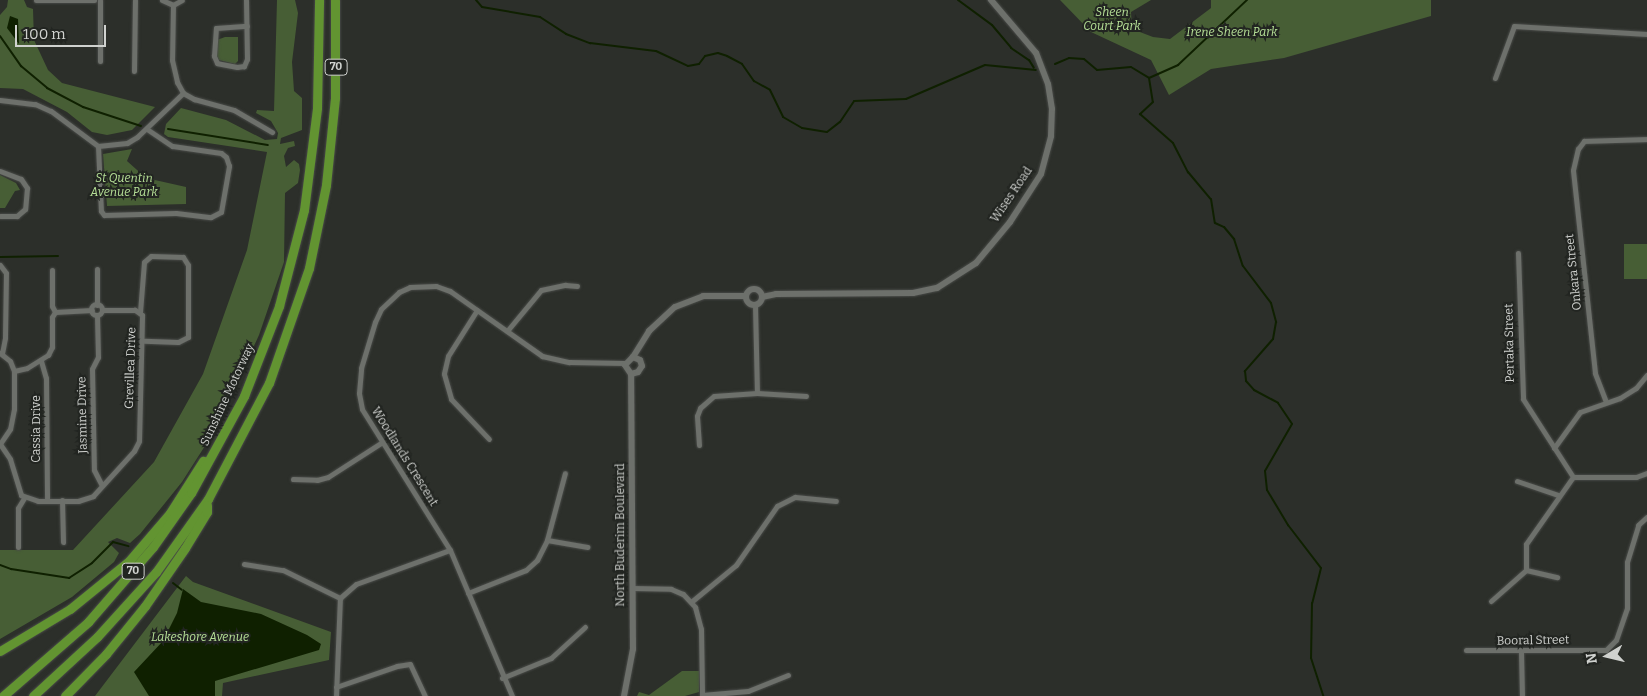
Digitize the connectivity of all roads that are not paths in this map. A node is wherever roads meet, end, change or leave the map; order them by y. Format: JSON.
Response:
{"nodes":[{"id":1,"x":36,"y":0,"type":"edge"},
{"id":2,"x":94,"y":0,"type":"edge"},
{"id":3,"x":100,"y":0,"type":"edge"},
{"id":4,"x":135,"y":0,"type":"edge"},
{"id":5,"x":162,"y":0,"type":"edge"},
{"id":6,"x":182,"y":0,"type":"edge"},
{"id":7,"x":246,"y":0,"type":"edge"},
{"id":8,"x":319,"y":0,"type":"edge"},
{"id":9,"x":335,"y":0,"type":"edge"},
{"id":10,"x":991,"y":0,"type":"edge"},
{"id":11,"x":173,"y":5,"type":"junction"},
{"id":12,"x":247,"y":26,"type":"junction"},
{"id":13,"x":1647,"y":34,"type":"edge"},
{"id":14,"x":100,"y":61,"type":"dead end"},
{"id":15,"x":134,"y":71,"type":"dead end"},
{"id":16,"x":1495,"y":78,"type":"dead end"},
{"id":17,"x":183,"y":93,"type":"junction"},
{"id":18,"x":0,"y":100,"type":"edge"},
{"id":19,"x":148,"y":130,"type":"junction"},
{"id":20,"x":272,"y":132,"type":"dead end"},
{"id":21,"x":1647,"y":139,"type":"edge"},
{"id":22,"x":98,"y":146,"type":"junction"},
{"id":23,"x":0,"y":171,"type":"edge"},
{"id":24,"x":0,"y":216,"type":"edge"},
{"id":25,"x":1518,"y":253,"type":"dead end"},
{"id":26,"x":0,"y":265,"type":"edge"},
{"id":27,"x":96,"y":269,"type":"dead end"},
{"id":28,"x":52,"y":270,"type":"dead end"},
{"id":29,"x":577,"y":286,"type":"dead end"},
{"id":30,"x":746,"y":296,"type":"junction"},
{"id":31,"x":762,"y":297,"type":"junction"},
{"id":32,"x":97,"y":305,"type":"junction"},
{"id":33,"x":755,"y":305,"type":"junction"},
{"id":34,"x":92,"y":310,"type":"junction"},
{"id":35,"x":103,"y":310,"type":"junction"},
{"id":36,"x":478,"y":310,"type":"junction"},
{"id":37,"x":55,"y":312,"type":"junction"},
{"id":38,"x":140,"y":312,"type":"junction"},
{"id":39,"x":97,"y":316,"type":"junction"},
{"id":40,"x":507,"y":331,"type":"junction"},
{"id":41,"x":144,"y":341,"type":"junction"},
{"id":42,"x":1,"y":353,"type":"edge"},
{"id":43,"x":633,"y":357,"type":"junction"},
{"id":44,"x":41,"y":361,"type":"junction"},
{"id":45,"x":625,"y":363,"type":"junction"},
{"id":46,"x":14,"y":370,"type":"junction"},
{"id":47,"x":631,"y":374,"type":"junction"},
{"id":48,"x":1647,"y":375,"type":"edge"},
{"id":49,"x":757,"y":393,"type":"junction"},
{"id":50,"x":806,"y":396,"type":"dead end"},
{"id":51,"x":1606,"y":402,"type":"junction"},
{"id":52,"x":232,"y":421,"type":"junction"},
{"id":53,"x":489,"y":439,"type":"dead end"},
{"id":54,"x":381,"y":443,"type":"junction"},
{"id":55,"x":0,"y":444,"type":"edge"},
{"id":56,"x":699,"y":445,"type":"dead end"},
{"id":57,"x":1554,"y":448,"type":"junction"},
{"id":58,"x":1647,"y":472,"type":"edge"},
{"id":59,"x":564,"y":473,"type":"dead end"},
{"id":60,"x":1573,"y":477,"type":"junction"},
{"id":61,"x":292,"y":479,"type":"dead end"},
{"id":62,"x":1517,"y":481,"type":"dead end"},
{"id":63,"x":101,"y":484,"type":"junction"},
{"id":64,"x":1558,"y":495,"type":"junction"},
{"id":65,"x":24,"y":498,"type":"junction"},
{"id":66,"x":47,"y":499,"type":"junction"},
{"id":67,"x":208,"y":499,"type":"junction"},
{"id":68,"x":62,"y":500,"type":"junction"},
{"id":69,"x":836,"y":500,"type":"dead end"},
{"id":70,"x":1647,"y":517,"type":"edge"},
{"id":71,"x":547,"y":540,"type":"junction"},
{"id":72,"x":63,"y":542,"type":"dead end"},
{"id":73,"x":18,"y":547,"type":"dead end"},
{"id":74,"x":587,"y":548,"type":"dead end"},
{"id":75,"x":450,"y":550,"type":"junction"},
{"id":76,"x":244,"y":564,"type":"dead end"},
{"id":77,"x":1526,"y":570,"type":"junction"},
{"id":78,"x":1557,"y":577,"type":"dead end"},
{"id":79,"x":632,"y":588,"type":"junction"},
{"id":80,"x":468,"y":593,"type":"junction"},
{"id":81,"x":340,"y":598,"type":"junction"},
{"id":82,"x":1491,"y":601,"type":"dead end"},
{"id":83,"x":691,"y":602,"type":"junction"},
{"id":84,"x":585,"y":627,"type":"dead end"},
{"id":85,"x":1466,"y":650,"type":"dead end"},
{"id":86,"x":0,"y":651,"type":"edge"},
{"id":87,"x":1521,"y":652,"type":"junction"},
{"id":88,"x":788,"y":675,"type":"dead end"},
{"id":89,"x":502,"y":678,"type":"junction"},
{"id":90,"x":336,"y":687,"type":"junction"},
{"id":91,"x":702,"y":695,"type":"edge"},
{"id":92,"x":3,"y":696,"type":"edge"},
{"id":93,"x":33,"y":696,"type":"edge"},
{"id":94,"x":65,"y":696,"type":"edge"},
{"id":95,"x":336,"y":696,"type":"edge"},
{"id":96,"x":425,"y":696,"type":"edge"},
{"id":97,"x":512,"y":696,"type":"edge"},
{"id":98,"x":624,"y":696,"type":"edge"},
{"id":99,"x":1522,"y":696,"type":"edge"}],
"edges":[{"from":1,"to":2,"type":"street"},
{"from":3,"to":14,"type":"street"},
{"from":4,"to":15,"type":"street"},
{"from":5,"to":11,"type":"street"},
{"from":6,"to":11,"type":"street"},
{"from":7,"to":12,"type":"street"},
{"from":8,"to":52,"type":"highway","name":"Sunshine Motorway","number":"70"},
{"from":9,"to":67,"type":"highway","number":"70"},
{"from":10,"to":31,"type":"street","name":"Wises Road"},
{"from":11,"to":17,"type":"street"},
{"from":12,"to":12,"type":"street"},
{"from":13,"to":16,"type":"street"},
{"from":17,"to":19,"type":"street"},
{"from":17,"to":20,"type":"street"},
{"from":18,"to":22,"type":"street"},
{"from":19,"to":22,"type":"street"},
{"from":19,"to":22,"type":"street"},
{"from":21,"to":51,"type":"street","name":"Onkara Street"},
{"from":23,"to":24,"type":"street"},
{"from":25,"to":57,"type":"street","name":"Pertaka Street"},
{"from":26,"to":42,"type":"street"},
{"from":27,"to":32,"type":"street"},
{"from":28,"to":37,"type":"street"},
{"from":29,"to":40,"type":"street"},
{"from":30,"to":31,"type":"street"},
{"from":30,"to":33,"type":"street"},
{"from":30,"to":43,"type":"street"},
{"from":31,"to":33,"type":"street"},
{"from":32,"to":34,"type":"street"},
{"from":32,"to":35,"type":"street"},
{"from":33,"to":49,"type":"street"},
{"from":34,"to":37,"type":"street"},
{"from":34,"to":39,"type":"street"},
{"from":35,"to":38,"type":"street","name":"Grevillea Drive"},
{"from":35,"to":39,"type":"street"},
{"from":36,"to":40,"type":"street","name":"Woodlands Crescent"},
{"from":36,"to":53,"type":"street"},
{"from":36,"to":54,"type":"street","name":"Woodlands Crescent"},
{"from":37,"to":44,"type":"street"},
{"from":38,"to":41,"type":"street","name":"Grevillea Drive"},
{"from":38,"to":41,"type":"street"},
{"from":39,"to":63,"type":"street","name":"Jasmine Drive"},
{"from":40,"to":45,"type":"street","name":"Woodlands Crescent"},
{"from":41,"to":63,"type":"street","name":"Grevillea Drive"},
{"from":42,"to":46,"type":"street"},
{"from":43,"to":45,"type":"street"},
{"from":43,"to":47,"type":"street"},
{"from":44,"to":46,"type":"street"},
{"from":44,"to":66,"type":"street","name":"Cassia Drive"},
{"from":45,"to":47,"type":"street"},
{"from":46,"to":55,"type":"street"},
{"from":47,"to":79,"type":"street","name":"North Buderim Boulevard"},
{"from":48,"to":51,"type":"street"},
{"from":49,"to":50,"type":"street"},
{"from":49,"to":56,"type":"street"},
{"from":51,"to":57,"type":"street"},
{"from":52,"to":86,"type":"highway"},
{"from":52,"to":92,"type":"highway","name":"Sunshine Motorway","number":"70"},
{"from":54,"to":61,"type":"street"},
{"from":54,"to":75,"type":"street","name":"Woodlands Crescent"},
{"from":55,"to":65,"type":"street"},
{"from":57,"to":60,"type":"street","name":"Pertaka Street"},
{"from":58,"to":60,"type":"street"},
{"from":59,"to":71,"type":"street"},
{"from":60,"to":64,"type":"street"},
{"from":62,"to":64,"type":"street"},
{"from":63,"to":68,"type":"street","name":"Grevillea Drive"},
{"from":64,"to":77,"type":"street"},
{"from":65,"to":66,"type":"street","name":"Grevillea Drive"},
{"from":65,"to":73,"type":"street"},
{"from":66,"to":68,"type":"street","name":"Grevillea Drive"},
{"from":67,"to":93,"type":"highway","number":"70"},
{"from":67,"to":94,"type":"highway"},
{"from":68,"to":72,"type":"street"},
{"from":69,"to":83,"type":"street"},
{"from":70,"to":87,"type":"street","name":"Booral Street"},
{"from":71,"to":74,"type":"street"},
{"from":71,"to":80,"type":"street"},
{"from":75,"to":80,"type":"street","name":"Woodlands Crescent"},
{"from":75,"to":81,"type":"street"},
{"from":76,"to":81,"type":"street"},
{"from":77,"to":78,"type":"street"},
{"from":77,"to":82,"type":"street"},
{"from":79,"to":83,"type":"street"},
{"from":79,"to":98,"type":"street","name":"North Buderim Boulevard"},
{"from":80,"to":89,"type":"street","name":"Woodlands Crescent"},
{"from":81,"to":90,"type":"street"},
{"from":83,"to":91,"type":"street"},
{"from":84,"to":89,"type":"street"},
{"from":85,"to":87,"type":"street","name":"Booral Street"},
{"from":87,"to":99,"type":"street"},
{"from":88,"to":91,"type":"street"},
{"from":89,"to":97,"type":"street","name":"Woodlands Crescent"},
{"from":90,"to":95,"type":"street"},
{"from":90,"to":96,"type":"street"}]}
